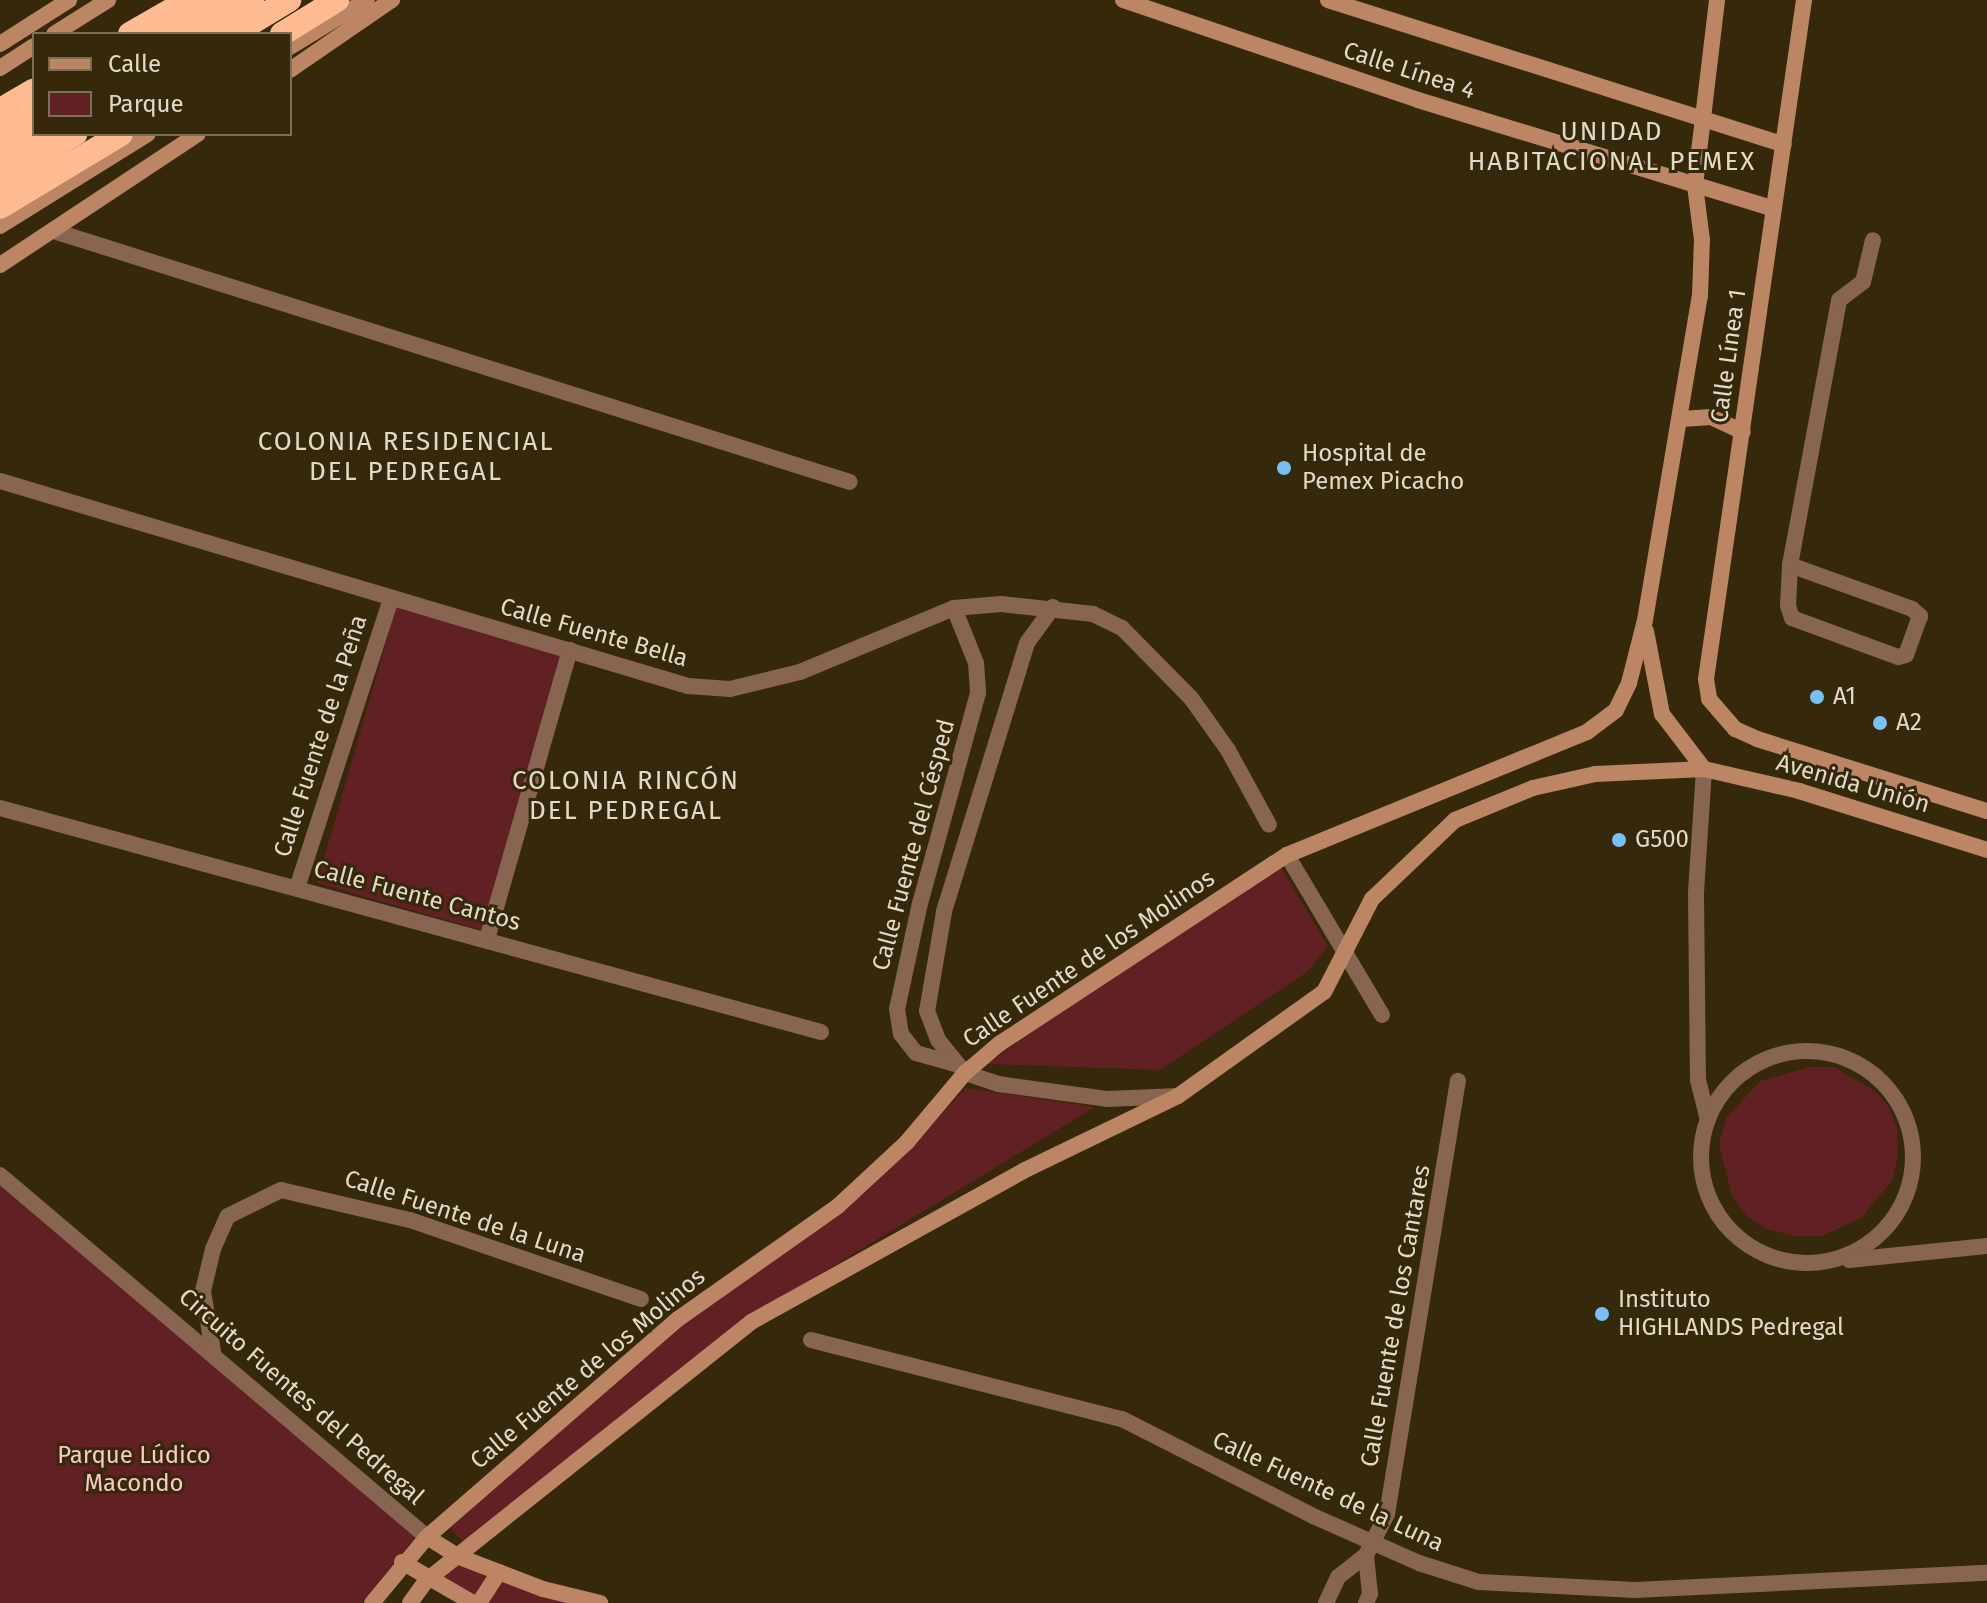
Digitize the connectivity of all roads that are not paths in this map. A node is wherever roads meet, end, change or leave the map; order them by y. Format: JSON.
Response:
{"nodes":[{"id":1,"x":69,"y":0,"type":"edge"},
{"id":2,"x":108,"y":0,"type":"edge"},
{"id":3,"x":189,"y":0,"type":"edge"},
{"id":4,"x":217,"y":0,"type":"edge"},
{"id":5,"x":252,"y":0,"type":"edge"},
{"id":6,"x":289,"y":0,"type":"edge"},
{"id":7,"x":337,"y":0,"type":"edge"},
{"id":8,"x":367,"y":0,"type":"edge"},
{"id":9,"x":392,"y":0,"type":"edge"},
{"id":10,"x":1123,"y":0,"type":"edge"},
{"id":11,"x":1328,"y":0,"type":"edge"},
{"id":12,"x":1717,"y":0,"type":"edge"},
{"id":13,"x":1804,"y":0,"type":"edge"},
{"id":14,"x":57,"y":32,"type":"edge"},
{"id":15,"x":133,"y":32,"type":"edge"},
{"id":16,"x":168,"y":32,"type":"edge"},
{"id":17,"x":201,"y":32,"type":"edge"},
{"id":18,"x":236,"y":32,"type":"edge"},
{"id":19,"x":285,"y":32,"type":"edge"},
{"id":20,"x":0,"y":44,"type":"edge"},
{"id":21,"x":292,"y":46,"type":"edge"},
{"id":22,"x":32,"y":47,"type":"edge"},
{"id":23,"x":0,"y":68,"type":"edge"},
{"id":24,"x":292,"y":69,"type":"edge"},
{"id":25,"x":32,"y":91,"type":"edge"},
{"id":26,"x":0,"y":110,"type":"edge"},
{"id":27,"x":32,"y":116,"type":"edge"},
{"id":28,"x":1702,"y":119,"type":"junction"},
{"id":29,"x":0,"y":136,"type":"edge"},
{"id":30,"x":38,"y":136,"type":"edge"},
{"id":31,"x":72,"y":136,"type":"edge"},
{"id":32,"x":118,"y":136,"type":"edge"},
{"id":33,"x":145,"y":136,"type":"edge"},
{"id":34,"x":195,"y":136,"type":"edge"},
{"id":35,"x":1784,"y":145,"type":"junction"},
{"id":36,"x":0,"y":160,"type":"edge"},
{"id":37,"x":0,"y":181,"type":"edge"},
{"id":38,"x":1695,"y":185,"type":"junction"},
{"id":39,"x":0,"y":207,"type":"edge"},
{"id":40,"x":1774,"y":209,"type":"junction"},
{"id":41,"x":0,"y":226,"type":"edge"},
{"id":42,"x":57,"y":232,"type":"junction"},
{"id":43,"x":1873,"y":240,"type":"dead end"},
{"id":44,"x":0,"y":265,"type":"edge"},
{"id":45,"x":1682,"y":419,"type":"junction"},
{"id":46,"x":1743,"y":432,"type":"junction"},
{"id":47,"x":0,"y":481,"type":"edge"},
{"id":48,"x":850,"y":482,"type":"dead end"},
{"id":49,"x":1790,"y":565,"type":"junction"},
{"id":50,"x":391,"y":598,"type":"junction"},
{"id":51,"x":1053,"y":607,"type":"junction"},
{"id":52,"x":954,"y":608,"type":"junction"},
{"id":53,"x":1645,"y":620,"type":"junction"},
{"id":54,"x":570,"y":650,"type":"junction"},
{"id":55,"x":1721,"y":716,"type":"joint"},
{"id":56,"x":1704,"y":769,"type":"junction"},
{"id":57,"x":950,"y":807,"type":"junction"},
{"id":58,"x":0,"y":808,"type":"edge"},
{"id":59,"x":1987,"y":811,"type":"edge"},
{"id":60,"x":976,"y":815,"type":"junction"},
{"id":61,"x":1269,"y":825,"type":"dead end"},
{"id":62,"x":1987,"y":850,"type":"edge"},
{"id":63,"x":1287,"y":855,"type":"junction"},
{"id":64,"x":297,"y":888,"type":"junction"},
{"id":65,"x":487,"y":939,"type":"junction"},
{"id":66,"x":1347,"y":952,"type":"junction"},
{"id":67,"x":1382,"y":1015,"type":"dead end"},
{"id":68,"x":821,"y":1032,"type":"dead end"},
{"id":69,"x":960,"y":1068,"type":"junction"},
{"id":70,"x":1458,"y":1081,"type":"dead end"},
{"id":71,"x":1178,"y":1096,"type":"junction"},
{"id":72,"x":1708,"y":1120,"type":"junction"},
{"id":73,"x":0,"y":1175,"type":"edge"},
{"id":74,"x":1987,"y":1246,"type":"edge"},
{"id":75,"x":1828,"y":1262,"type":"junction"},
{"id":76,"x":641,"y":1299,"type":"dead end"},
{"id":77,"x":811,"y":1340,"type":"dead end"},
{"id":78,"x":213,"y":1351,"type":"junction"},
{"id":79,"x":427,"y":1537,"type":"junction"},
{"id":80,"x":1370,"y":1549,"type":"junction"},
{"id":81,"x":457,"y":1556,"type":"junction"},
{"id":82,"x":402,"y":1562,"type":"junction"},
{"id":83,"x":499,"y":1572,"type":"junction"},
{"id":84,"x":1987,"y":1573,"type":"edge"},
{"id":85,"x":427,"y":1580,"type":"junction"},
{"id":86,"x":372,"y":1603,"type":"edge"},
{"id":87,"x":410,"y":1603,"type":"edge"},
{"id":88,"x":473,"y":1603,"type":"edge"},
{"id":89,"x":479,"y":1603,"type":"edge"},
{"id":90,"x":600,"y":1603,"type":"edge"},
{"id":91,"x":1326,"y":1603,"type":"edge"},
{"id":92,"x":1366,"y":1603,"type":"edge"}],
"edges":[{"from":1,"to":20,"type":"street"},
{"from":2,"to":14,"type":"street"},
{"from":3,"to":15,"type":"highway"},
{"from":4,"to":16,"type":"highway"},
{"from":5,"to":17,"type":"highway"},
{"from":6,"to":18,"type":"highway"},
{"from":7,"to":19,"type":"highway"},
{"from":8,"to":21,"type":"street"},
{"from":9,"to":24,"type":"street"},
{"from":10,"to":38,"type":"street","name":"Calle Línea 4"},
{"from":11,"to":28,"type":"street","name":"Calle Línea 4"},
{"from":12,"to":28,"type":"street","name":"Calle Línea 1"},
{"from":13,"to":35,"type":"street","name":"Calle Línea 1"},
{"from":22,"to":23,"type":"street"},
{"from":25,"to":26,"type":"highway"},
{"from":27,"to":29,"type":"highway"},
{"from":28,"to":35,"type":"street","name":"Calle Línea 4"},
{"from":28,"to":38,"type":"street","name":"Calle Línea 1"},
{"from":30,"to":36,"type":"highway"},
{"from":31,"to":37,"type":"highway"},
{"from":32,"to":39,"type":"highway"},
{"from":33,"to":41,"type":"street"},
{"from":34,"to":42,"type":"street"},
{"from":35,"to":40,"type":"street","name":"Calle Línea 1"},
{"from":38,"to":40,"type":"street","name":"Calle Línea 4"},
{"from":38,"to":45,"type":"street","name":"Calle Línea 1"},
{"from":40,"to":46,"type":"street","name":"Calle Línea 1"},
{"from":42,"to":44,"type":"street"},
{"from":42,"to":48,"type":"street"},
{"from":43,"to":49,"type":"street"},
{"from":45,"to":46,"type":"street"},
{"from":45,"to":53,"type":"street","name":"Calle Línea 1"},
{"from":46,"to":55,"type":"street","name":"Calle Línea 1"},
{"from":47,"to":50,"type":"street","name":"Calle Fuente Bella"},
{"from":49,"to":49,"type":"street"},
{"from":50,"to":54,"type":"street","name":"Calle Fuente Bella"},
{"from":50,"to":64,"type":"street","name":"Calle Fuente de la Peña"},
{"from":51,"to":52,"type":"street","name":"Calle Fuente Bella"},
{"from":51,"to":60,"type":"street","name":"Calle Fuente del Césped"},
{"from":51,"to":61,"type":"street","name":"Calle Fuente Bella"},
{"from":52,"to":54,"type":"street","name":"Calle Fuente Bella"},
{"from":52,"to":57,"type":"street","name":"Calle Fuente del Césped"},
{"from":53,"to":56,"type":"street"},
{"from":53,"to":63,"type":"street","name":"Calle Fuente de los Molinos"},
{"from":54,"to":65,"type":"street"},
{"from":55,"to":59,"type":"street","name":"Avenida Unión"},
{"from":56,"to":62,"type":"street","name":"Avenida Unión"},
{"from":56,"to":66,"type":"street"},
{"from":56,"to":72,"type":"street"},
{"from":57,"to":60,"type":"street"},
{"from":57,"to":69,"type":"street","name":"Calle Fuente del Césped"},
{"from":58,"to":64,"type":"street","name":"Calle Fuente Cantos"},
{"from":60,"to":69,"type":"street","name":"Calle Fuente del Césped"},
{"from":63,"to":66,"type":"street"},
{"from":63,"to":69,"type":"street","name":"Calle Fuente de los Molinos"},
{"from":64,"to":65,"type":"street","name":"Calle Fuente Cantos"},
{"from":65,"to":68,"type":"street","name":"Calle Fuente Cantos"},
{"from":66,"to":67,"type":"street"},
{"from":66,"to":71,"type":"street"},
{"from":69,"to":71,"type":"street"},
{"from":69,"to":79,"type":"street","name":"Calle Fuente de los Molinos"},
{"from":70,"to":80,"type":"street","name":"Calle Fuente de los Cantares"},
{"from":71,"to":81,"type":"street"},
{"from":72,"to":75,"type":"street"},
{"from":72,"to":75,"type":"street"},
{"from":73,"to":78,"type":"street","name":"Circuito Fuentes del Pedregal"},
{"from":74,"to":75,"type":"street"},
{"from":76,"to":78,"type":"street","name":"Calle Fuente de la Luna"},
{"from":77,"to":80,"type":"street","name":"Calle Fuente de la Luna"},
{"from":78,"to":79,"type":"street","name":"Circuito Fuentes del Pedregal"},
{"from":79,"to":81,"type":"street","name":"Circuito Fuentes del Pedregal"},
{"from":79,"to":82,"type":"street","name":"Calle Fuente de los Molinos"},
{"from":80,"to":84,"type":"street","name":"Calle Fuente de la Luna"},
{"from":80,"to":91,"type":"street","name":"Calle Fuente de los Cantares"},
{"from":80,"to":92,"type":"street","name":"Calle Fuente de los Cantares"},
{"from":81,"to":83,"type":"street","name":"Circuito Fuentes del Pedregal"},
{"from":81,"to":85,"type":"street"},
{"from":82,"to":85,"type":"street"},
{"from":82,"to":86,"type":"street","name":"Calle Fuente de los Molinos"},
{"from":83,"to":89,"type":"street"},
{"from":83,"to":90,"type":"street","name":"Circuito Fuentes del Pedregal"},
{"from":85,"to":87,"type":"street"},
{"from":85,"to":88,"type":"street"}]}
